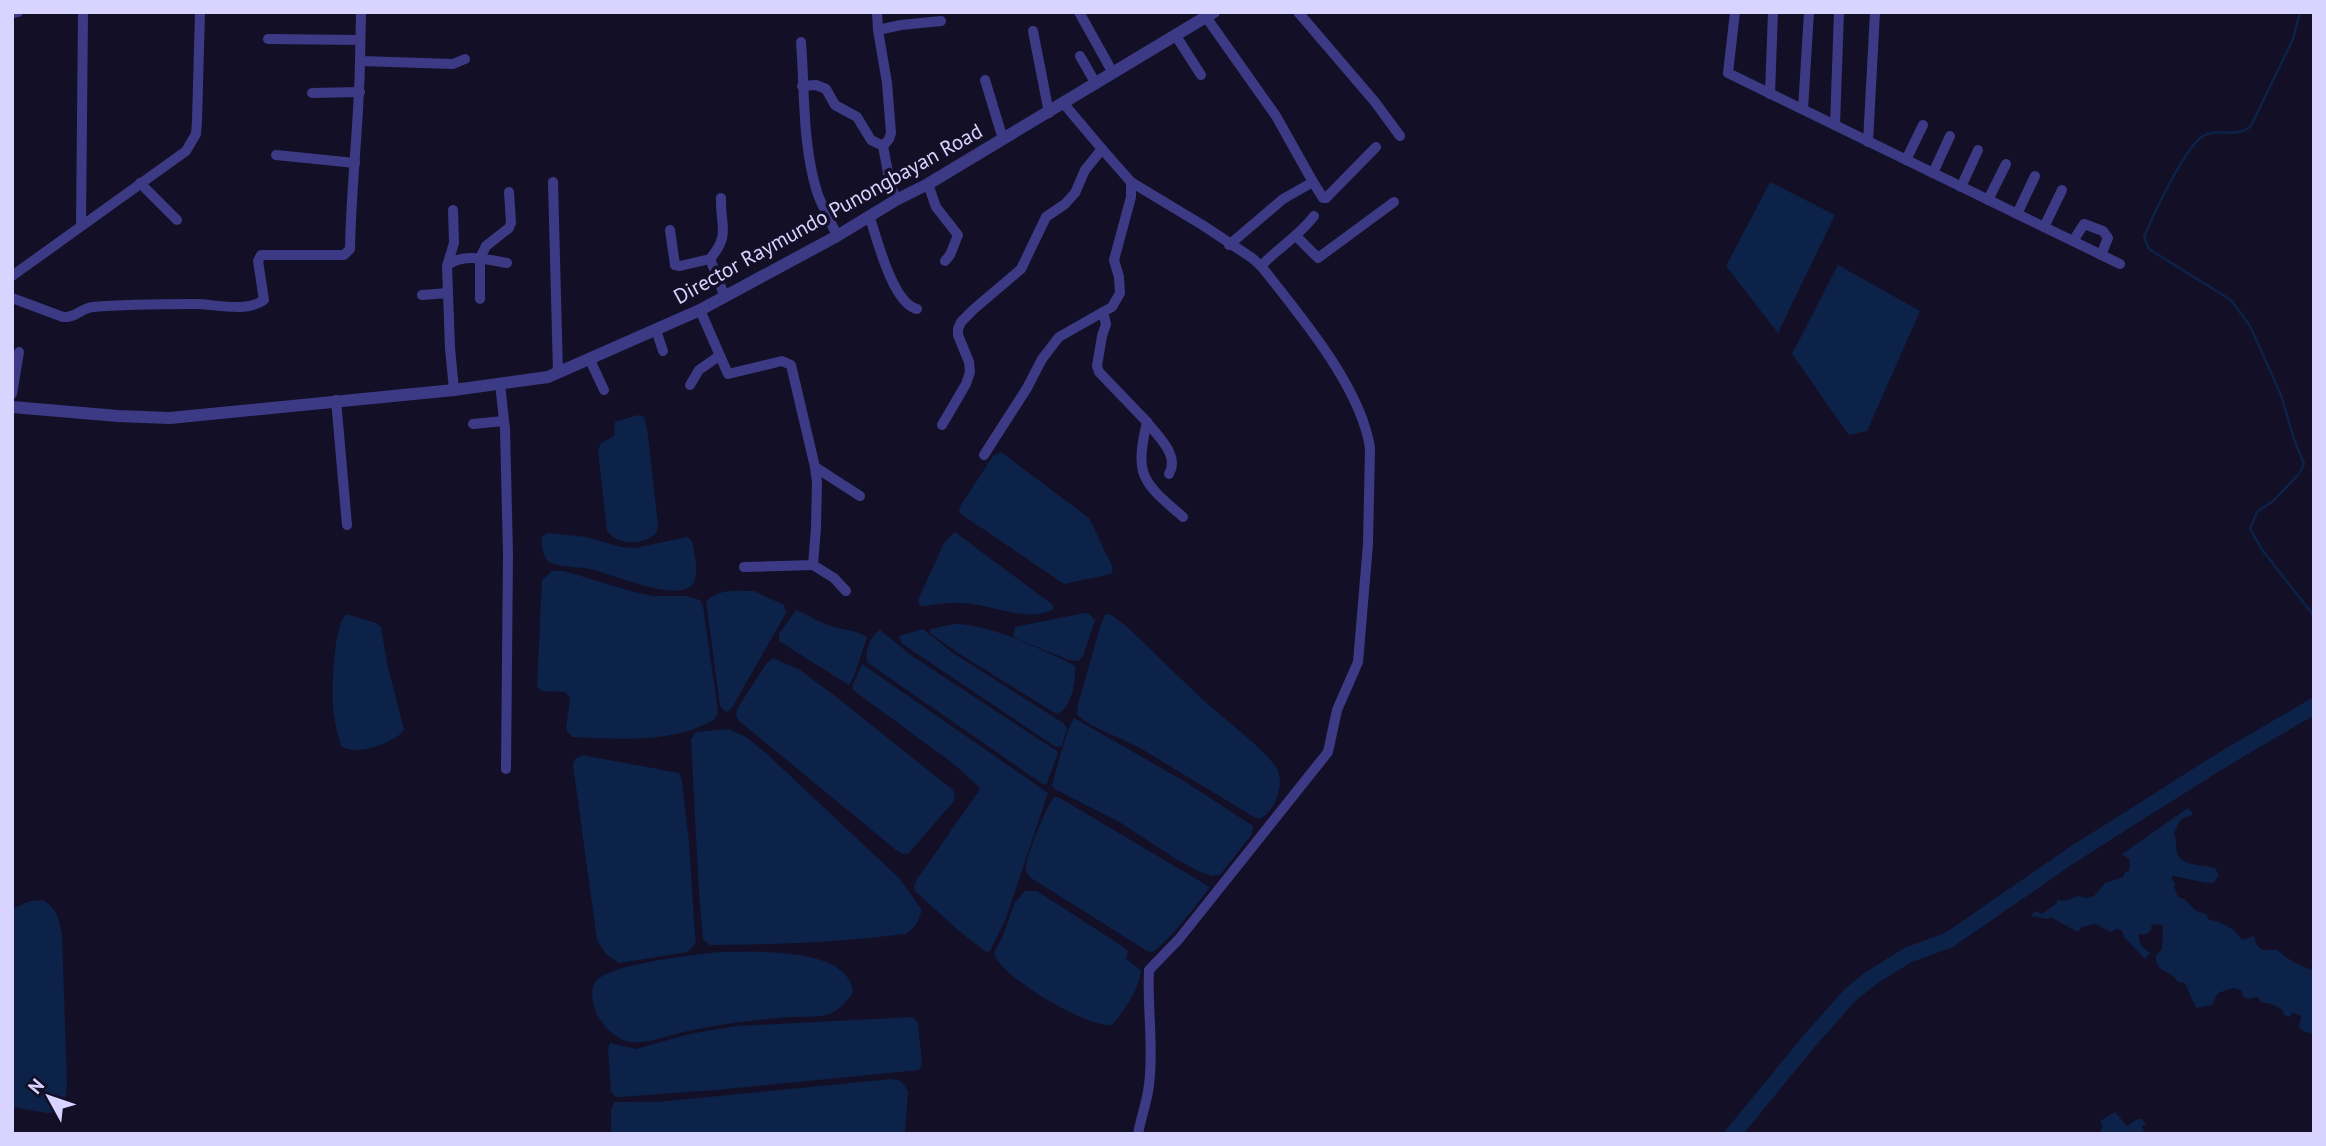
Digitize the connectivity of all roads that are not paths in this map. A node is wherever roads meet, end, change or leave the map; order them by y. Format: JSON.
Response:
{"nodes":[{"id":1,"x":18,"y":12,"type":"edge"},
{"id":2,"x":83,"y":12,"type":"edge"},
{"id":3,"x":200,"y":12,"type":"edge"},
{"id":4,"x":361,"y":12,"type":"edge"},
{"id":5,"x":877,"y":12,"type":"edge"},
{"id":6,"x":1079,"y":12,"type":"edge"},
{"id":7,"x":1298,"y":12,"type":"edge"},
{"id":8,"x":1735,"y":12,"type":"edge"},
{"id":9,"x":1773,"y":12,"type":"edge"},
{"id":10,"x":1809,"y":12,"type":"edge"},
{"id":11,"x":1839,"y":12,"type":"edge"},
{"id":12,"x":1875,"y":12,"type":"edge"},
{"id":13,"x":12,"y":13,"type":"edge"},
{"id":14,"x":1210,"y":15,"type":"edge"},
{"id":15,"x":941,"y":21,"type":"dead end"},
{"id":16,"x":878,"y":30,"type":"junction"},
{"id":17,"x":1033,"y":31,"type":"dead end"},
{"id":18,"x":1176,"y":36,"type":"junction"},
{"id":19,"x":268,"y":39,"type":"dead end"},
{"id":20,"x":360,"y":40,"type":"junction"},
{"id":21,"x":801,"y":41,"type":"dead end"},
{"id":22,"x":1080,"y":56,"type":"dead end"},
{"id":23,"x":465,"y":59,"type":"dead end"},
{"id":24,"x":360,"y":61,"type":"junction"},
{"id":25,"x":1114,"y":73,"type":"junction"},
{"id":26,"x":1201,"y":75,"type":"dead end"},
{"id":27,"x":985,"y":80,"type":"dead end"},
{"id":28,"x":1096,"y":84,"type":"junction"},
{"id":29,"x":802,"y":86,"type":"junction"},
{"id":30,"x":360,"y":92,"type":"junction"},
{"id":31,"x":312,"y":93,"type":"dead end"},
{"id":32,"x":1770,"y":94,"type":"junction"},
{"id":33,"x":1064,"y":104,"type":"junction"},
{"id":34,"x":1803,"y":109,"type":"junction"},
{"id":35,"x":1049,"y":113,"type":"junction"},
{"id":36,"x":1835,"y":125,"type":"junction"},
{"id":37,"x":1923,"y":125,"type":"dead end"},
{"id":38,"x":1400,"y":136,"type":"dead end"},
{"id":39,"x":1950,"y":136,"type":"dead end"},
{"id":40,"x":1003,"y":139,"type":"junction"},
{"id":41,"x":1868,"y":142,"type":"junction"},
{"id":42,"x":883,"y":146,"type":"junction"},
{"id":43,"x":1376,"y":147,"type":"dead end"},
{"id":44,"x":1102,"y":149,"type":"junction"},
{"id":45,"x":1978,"y":150,"type":"dead end"},
{"id":46,"x":276,"y":155,"type":"dead end"},
{"id":47,"x":1906,"y":160,"type":"junction"},
{"id":48,"x":355,"y":163,"type":"junction"},
{"id":49,"x":2006,"y":164,"type":"dead end"},
{"id":50,"x":1933,"y":173,"type":"junction"},
{"id":51,"x":2035,"y":176,"type":"dead end"},
{"id":52,"x":1131,"y":181,"type":"junction"},
{"id":53,"x":553,"y":182,"type":"dead end"},
{"id":54,"x":1312,"y":182,"type":"junction"},
{"id":55,"x":140,"y":183,"type":"junction"},
{"id":56,"x":928,"y":184,"type":"junction"},
{"id":57,"x":1961,"y":187,"type":"junction"},
{"id":58,"x":2062,"y":190,"type":"dead end"},
{"id":59,"x":509,"y":192,"type":"dead end"},
{"id":60,"x":721,"y":198,"type":"dead end"},
{"id":61,"x":896,"y":200,"type":"junction"},
{"id":62,"x":1989,"y":200,"type":"junction"},
{"id":63,"x":1394,"y":202,"type":"dead end"},
{"id":64,"x":453,"y":210,"type":"dead end"},
{"id":65,"x":2017,"y":214,"type":"junction"},
{"id":66,"x":1314,"y":216,"type":"dead end"},
{"id":67,"x":870,"y":218,"type":"junction"},
{"id":68,"x":177,"y":220,"type":"dead end"},
{"id":69,"x":81,"y":225,"type":"junction"},
{"id":70,"x":2044,"y":227,"type":"junction"},
{"id":71,"x":670,"y":230,"type":"dead end"},
{"id":72,"x":837,"y":236,"type":"junction"},
{"id":73,"x":1296,"y":236,"type":"junction"},
{"id":74,"x":2073,"y":241,"type":"junction"},
{"id":75,"x":1229,"y":245,"type":"junction"},
{"id":76,"x":2101,"y":255,"type":"junction"},
{"id":77,"x":480,"y":258,"type":"junction"},
{"id":78,"x":710,"y":259,"type":"junction"},
{"id":79,"x":944,"y":261,"type":"dead end"},
{"id":80,"x":508,"y":263,"type":"dead end"},
{"id":81,"x":2120,"y":264,"type":"dead end"},
{"id":82,"x":447,"y":266,"type":"junction"},
{"id":83,"x":1261,"y":266,"type":"junction"},
{"id":84,"x":12,"y":275,"type":"edge"},
{"id":85,"x":448,"y":293,"type":"junction"},
{"id":86,"x":422,"y":295,"type":"dead end"},
{"id":87,"x":725,"y":297,"type":"junction"},
{"id":88,"x":12,"y":298,"type":"edge"},
{"id":89,"x":480,"y":299,"type":"dead end"},
{"id":90,"x":917,"y":309,"type":"dead end"},
{"id":91,"x":700,"y":310,"type":"junction"},
{"id":92,"x":1103,"y":312,"type":"junction"},
{"id":93,"x":656,"y":330,"type":"junction"},
{"id":94,"x":663,"y":351,"type":"dead end"},
{"id":95,"x":19,"y":352,"type":"dead end"},
{"id":96,"x":719,"y":356,"type":"junction"},
{"id":97,"x":590,"y":360,"type":"junction"},
{"id":98,"x":558,"y":373,"type":"junction"},
{"id":99,"x":500,"y":384,"type":"junction"},
{"id":100,"x":690,"y":385,"type":"dead end"},
{"id":101,"x":454,"y":390,"type":"junction"},
{"id":102,"x":604,"y":390,"type":"dead end"},
{"id":103,"x":12,"y":394,"type":"edge"},
{"id":104,"x":336,"y":400,"type":"junction"},
{"id":105,"x":12,"y":407,"type":"edge"},
{"id":106,"x":504,"y":422,"type":"junction"},
{"id":107,"x":1147,"y":422,"type":"junction"},
{"id":108,"x":473,"y":424,"type":"dead end"},
{"id":109,"x":942,"y":425,"type":"dead end"},
{"id":110,"x":984,"y":455,"type":"dead end"},
{"id":111,"x":815,"y":467,"type":"junction"},
{"id":112,"x":1169,"y":474,"type":"dead end"},
{"id":113,"x":860,"y":496,"type":"dead end"},
{"id":114,"x":1183,"y":517,"type":"dead end"},
{"id":115,"x":347,"y":525,"type":"dead end"},
{"id":116,"x":813,"y":565,"type":"junction"},
{"id":117,"x":744,"y":567,"type":"dead end"},
{"id":118,"x":846,"y":591,"type":"dead end"},
{"id":119,"x":506,"y":769,"type":"dead end"},
{"id":120,"x":1138,"y":1134,"type":"edge"}],
"edges":[{"from":1,"to":13,"type":"street"},
{"from":2,"to":69,"type":"street"},
{"from":3,"to":55,"type":"street"},
{"from":4,"to":20,"type":"street"},
{"from":5,"to":16,"type":"street"},
{"from":6,"to":25,"type":"street"},
{"from":7,"to":38,"type":"street"},
{"from":8,"to":32,"type":"street"},
{"from":9,"to":32,"type":"street"},
{"from":10,"to":34,"type":"street"},
{"from":11,"to":36,"type":"street"},
{"from":12,"to":41,"type":"street"},
{"from":14,"to":18,"type":"street","name":"Director Raymundo Punongbayan Road"},
{"from":14,"to":54,"type":"street"},
{"from":15,"to":16,"type":"street"},
{"from":16,"to":42,"type":"street"},
{"from":17,"to":35,"type":"street"},
{"from":18,"to":25,"type":"street","name":"Director Raymundo Punongbayan Road"},
{"from":18,"to":26,"type":"street"},
{"from":19,"to":20,"type":"street"},
{"from":20,"to":24,"type":"street"},
{"from":21,"to":29,"type":"street"},
{"from":22,"to":28,"type":"street"},
{"from":23,"to":24,"type":"street"},
{"from":24,"to":30,"type":"street"},
{"from":25,"to":28,"type":"street","name":"Director Raymundo Punongbayan Road"},
{"from":27,"to":40,"type":"street"},
{"from":28,"to":33,"type":"street","name":"Director Raymundo Punongbayan Road"},
{"from":29,"to":42,"type":"street"},
{"from":29,"to":72,"type":"street"},
{"from":30,"to":31,"type":"street"},
{"from":30,"to":48,"type":"street"},
{"from":32,"to":34,"type":"street"},
{"from":33,"to":35,"type":"street","name":"Director Raymundo Punongbayan Road"},
{"from":33,"to":44,"type":"street"},
{"from":34,"to":36,"type":"street"},
{"from":35,"to":40,"type":"street","name":"Director Raymundo Punongbayan Road"},
{"from":36,"to":41,"type":"street"},
{"from":37,"to":47,"type":"street"},
{"from":39,"to":50,"type":"street"},
{"from":40,"to":56,"type":"street","name":"Director Raymundo Punongbayan Road"},
{"from":41,"to":47,"type":"street"},
{"from":42,"to":61,"type":"street"},
{"from":43,"to":54,"type":"street"},
{"from":44,"to":52,"type":"street"},
{"from":44,"to":109,"type":"street"},
{"from":45,"to":57,"type":"street"},
{"from":46,"to":48,"type":"street"},
{"from":47,"to":50,"type":"street"},
{"from":48,"to":88,"type":"street"},
{"from":49,"to":62,"type":"street"},
{"from":50,"to":57,"type":"street"},
{"from":51,"to":65,"type":"street"},
{"from":52,"to":75,"type":"street"},
{"from":52,"to":92,"type":"street"},
{"from":53,"to":98,"type":"street"},
{"from":54,"to":75,"type":"street"},
{"from":55,"to":68,"type":"street"},
{"from":55,"to":69,"type":"street"},
{"from":56,"to":61,"type":"street","name":"Director Raymundo Punongbayan Road"},
{"from":56,"to":79,"type":"street"},
{"from":57,"to":62,"type":"street"},
{"from":58,"to":70,"type":"street"},
{"from":59,"to":77,"type":"street"},
{"from":60,"to":78,"type":"street"},
{"from":61,"to":67,"type":"street","name":"Director Raymundo Punongbayan Road"},
{"from":62,"to":65,"type":"street"},
{"from":63,"to":73,"type":"street"},
{"from":64,"to":82,"type":"street"},
{"from":65,"to":70,"type":"street"},
{"from":66,"to":73,"type":"street"},
{"from":67,"to":72,"type":"street","name":"Director Raymundo Punongbayan Road"},
{"from":67,"to":90,"type":"street"},
{"from":69,"to":84,"type":"street"},
{"from":70,"to":74,"type":"street"},
{"from":71,"to":78,"type":"street"},
{"from":72,"to":87,"type":"street","name":"Director Raymundo Punongbayan Road"},
{"from":73,"to":83,"type":"street"},
{"from":74,"to":76,"type":"street"},
{"from":74,"to":76,"type":"street"},
{"from":75,"to":83,"type":"street"},
{"from":76,"to":81,"type":"street"},
{"from":77,"to":80,"type":"street"},
{"from":77,"to":82,"type":"street"},
{"from":77,"to":89,"type":"street"},
{"from":78,"to":87,"type":"street"},
{"from":82,"to":85,"type":"street"},
{"from":83,"to":120,"type":"street"},
{"from":85,"to":86,"type":"street"},
{"from":85,"to":101,"type":"street"},
{"from":87,"to":91,"type":"street","name":"Director Raymundo Punongbayan Road"},
{"from":91,"to":93,"type":"street","name":"Director Raymundo Punongbayan Road"},
{"from":91,"to":96,"type":"street"},
{"from":92,"to":107,"type":"street"},
{"from":92,"to":110,"type":"street"},
{"from":93,"to":94,"type":"street"},
{"from":93,"to":97,"type":"street","name":"Director Raymundo Punongbayan Road"},
{"from":95,"to":103,"type":"street"},
{"from":96,"to":100,"type":"street"},
{"from":96,"to":111,"type":"street"},
{"from":97,"to":98,"type":"street","name":"Director Raymundo Punongbayan Road"},
{"from":97,"to":102,"type":"street"},
{"from":98,"to":99,"type":"street","name":"Director Raymundo Punongbayan Road"},
{"from":99,"to":101,"type":"street","name":"Director Raymundo Punongbayan Road"},
{"from":99,"to":106,"type":"street"},
{"from":101,"to":104,"type":"street","name":"Director Raymundo Punongbayan Road"},
{"from":104,"to":105,"type":"street","name":"Director Raymundo Punongbayan Road"},
{"from":104,"to":115,"type":"street"},
{"from":106,"to":108,"type":"street"},
{"from":106,"to":119,"type":"street"},
{"from":107,"to":112,"type":"street"},
{"from":107,"to":114,"type":"street"},
{"from":111,"to":113,"type":"street"},
{"from":111,"to":116,"type":"street"},
{"from":116,"to":117,"type":"street"},
{"from":116,"to":118,"type":"street"}]}
